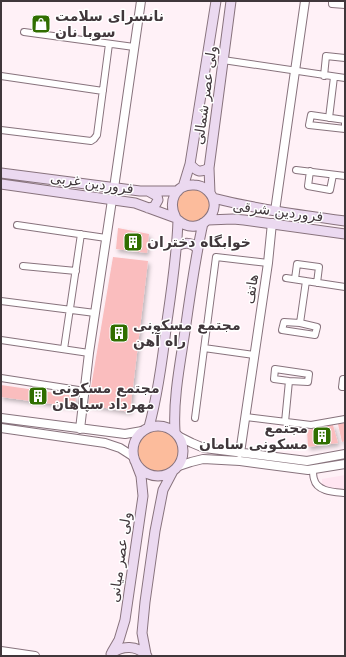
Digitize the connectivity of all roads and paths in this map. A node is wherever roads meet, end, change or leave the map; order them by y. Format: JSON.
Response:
{"nodes":[{"id":1,"x":141,"y":1,"type":"edge"},
{"id":2,"x":216,"y":1,"type":"edge"},
{"id":3,"x":231,"y":1,"type":"edge"},
{"id":4,"x":305,"y":1,"type":"edge"},
{"id":5,"x":332,"y":1,"type":"edge"},
{"id":6,"x":345,"y":5,"type":"edge"},
{"id":7,"x":24,"y":32,"type":"dead end"},
{"id":8,"x":109,"y":44,"type":"junction"},
{"id":9,"x":134,"y":46,"type":"junction"},
{"id":10,"x":345,"y":58,"type":"edge"},
{"id":11,"x":224,"y":60,"type":"junction"},
{"id":12,"x":295,"y":71,"type":"junction"},
{"id":13,"x":1,"y":76,"type":"edge"},
{"id":14,"x":324,"y":76,"type":"junction"},
{"id":15,"x":334,"y":77,"type":"junction"},
{"id":16,"x":345,"y":78,"type":"edge"},
{"id":17,"x":103,"y":91,"type":"junction"},
{"id":18,"x":329,"y":118,"type":"junction"},
{"id":19,"x":1,"y":130,"type":"edge"},
{"id":20,"x":190,"y":164,"type":"junction"},
{"id":21,"x":209,"y":168,"type":"junction"},
{"id":22,"x":296,"y":170,"type":"dead end"},
{"id":23,"x":310,"y":172,"type":"junction"},
{"id":24,"x":1,"y":173,"type":"edge"},
{"id":25,"x":333,"y":175,"type":"junction"},
{"id":26,"x":345,"y":176,"type":"edge"},
{"id":27,"x":1,"y":184,"type":"edge"},
{"id":28,"x":114,"y":188,"type":"junction"},
{"id":29,"x":180,"y":189,"type":"junction"},
{"id":30,"x":148,"y":191,"type":"junction"},
{"id":31,"x":211,"y":195,"type":"junction"},
{"id":32,"x":112,"y":200,"type":"junction"},
{"id":33,"x":236,"y":204,"type":"junction"},
{"id":34,"x":148,"y":208,"type":"junction"},
{"id":35,"x":275,"y":211,"type":"junction"},
{"id":36,"x":177,"y":219,"type":"junction"},
{"id":37,"x":233,"y":219,"type":"junction"},
{"id":38,"x":345,"y":221,"type":"edge"},
{"id":39,"x":206,"y":222,"type":"junction"},
{"id":40,"x":272,"y":223,"type":"junction"},
{"id":41,"x":17,"y":225,"type":"dead end"},
{"id":42,"x":81,"y":234,"type":"junction"},
{"id":43,"x":345,"y":234,"type":"edge"},
{"id":44,"x":106,"y":238,"type":"junction"},
{"id":45,"x":177,"y":246,"type":"junction"},
{"id":46,"x":197,"y":248,"type":"junction"},
{"id":47,"x":268,"y":263,"type":"junction"},
{"id":48,"x":23,"y":266,"type":"dead end"},
{"id":49,"x":76,"y":272,"type":"junction"},
{"id":50,"x":286,"y":278,"type":"dead end"},
{"id":51,"x":295,"y":280,"type":"junction"},
{"id":52,"x":306,"y":281,"type":"junction"},
{"id":53,"x":317,"y":283,"type":"junction"},
{"id":54,"x":345,"y":287,"type":"edge"},
{"id":55,"x":1,"y":301,"type":"edge"},
{"id":56,"x":70,"y":310,"type":"junction"},
{"id":57,"x":95,"y":313,"type":"junction"},
{"id":58,"x":300,"y":323,"type":"junction"},
{"id":59,"x":1,"y":340,"type":"edge"},
{"id":60,"x":204,"y":348,"type":"junction"},
{"id":61,"x":64,"y":349,"type":"junction"},
{"id":62,"x":89,"y":353,"type":"junction"},
{"id":63,"x":254,"y":355,"type":"junction"},
{"id":64,"x":1,"y":378,"type":"edge"},
{"id":65,"x":345,"y":379,"type":"edge"},
{"id":66,"x":289,"y":381,"type":"junction"},
{"id":67,"x":345,"y":387,"type":"edge"},
{"id":68,"x":85,"y":391,"type":"junction"},
{"id":69,"x":246,"y":416,"type":"junction"},
{"id":70,"x":1,"y":418,"type":"edge"},
{"id":71,"x":195,"y":418,"type":"dead end"},
{"id":72,"x":345,"y":419,"type":"edge"},
{"id":73,"x":285,"y":422,"type":"junction"},
{"id":74,"x":1,"y":428,"type":"edge"},
{"id":75,"x":80,"y":429,"type":"junction"},
{"id":76,"x":146,"y":429,"type":"junction"},
{"id":77,"x":177,"y":434,"type":"junction"},
{"id":78,"x":240,"y":453,"type":"junction"},
{"id":79,"x":345,"y":454,"type":"edge"},
{"id":80,"x":135,"y":460,"type":"junction"},
{"id":81,"x":345,"y":464,"type":"edge"},
{"id":82,"x":176,"y":469,"type":"junction"},
{"id":83,"x":313,"y":469,"type":"junction"},
{"id":84,"x":345,"y":493,"type":"edge"},
{"id":85,"x":1,"y":651,"type":"edge"},
{"id":86,"x":110,"y":654,"type":"edge"},
{"id":87,"x":146,"y":655,"type":"edge"},
{"id":88,"x":35,"y":656,"type":"edge"}],
"edges":[{"from":1,"to":9,"type":"street"},
{"from":2,"to":20,"type":"main road","name":"ولی عصر شمالی"},
{"from":3,"to":11,"type":"main road","name":"ولی عصر شمالی"},
{"from":4,"to":12,"type":"street"},
{"from":5,"to":6,"type":"street"},
{"from":7,"to":8,"type":"street"},
{"from":8,"to":9,"type":"street"},
{"from":8,"to":17,"type":"street"},
{"from":9,"to":28,"type":"street"},
{"from":10,"to":14,"type":"street"},
{"from":11,"to":12,"type":"street"},
{"from":11,"to":21,"type":"main road","name":"ولی عصر شمالی"},
{"from":12,"to":14,"type":"street"},
{"from":12,"to":35,"type":"street"},
{"from":13,"to":17,"type":"street"},
{"from":14,"to":15,"type":"street"},
{"from":15,"to":16,"type":"street"},
{"from":15,"to":18,"type":"street"},
{"from":17,"to":19,"type":"street"},
{"from":18,"to":18,"type":"street"},
{"from":20,"to":21,"type":"main road"},
{"from":20,"to":29,"type":"main road","name":"ولی عصر شمالی"},
{"from":21,"to":31,"type":"main road","name":"ولی عصر شمالی"},
{"from":22,"to":23,"type":"street"},
{"from":23,"to":25,"type":"street"},
{"from":23,"to":25,"type":"street"},
{"from":24,"to":28,"type":"main road","name":"فروردین غربی"},
{"from":25,"to":26,"type":"street"},
{"from":27,"to":32,"type":"main road","name":"فروردین غربی"},
{"from":28,"to":30,"type":"main road","name":"فروردین غربی"},
{"from":29,"to":30,"type":"main road","name":"فروردین غربی"},
{"from":29,"to":31,"type":"main road"},
{"from":29,"to":36,"type":"main road"},
{"from":30,"to":34,"type":"main road"},
{"from":31,"to":33,"type":"main road","name":"فروردین شرقی"},
{"from":31,"to":39,"type":"main road"},
{"from":32,"to":34,"type":"main road","name":"فروردین غربی"},
{"from":32,"to":44,"type":"street"},
{"from":33,"to":35,"type":"main road","name":"فروردین شرقی"},
{"from":33,"to":37,"type":"main road"},
{"from":34,"to":36,"type":"main road","name":"فروردین غربی"},
{"from":35,"to":38,"type":"main road","name":"فروردین شرقی"},
{"from":36,"to":39,"type":"main road"},
{"from":36,"to":45,"type":"main road"},
{"from":37,"to":39,"type":"main road","name":"فروردین شرقی"},
{"from":37,"to":40,"type":"main road","name":"فروردین شرقی"},
{"from":39,"to":46,"type":"main road"},
{"from":40,"to":43,"type":"main road","name":"فروردین شرقی"},
{"from":40,"to":47,"type":"street","name":"هاتف"},
{"from":41,"to":42,"type":"street"},
{"from":42,"to":44,"type":"street"},
{"from":42,"to":49,"type":"street"},
{"from":44,"to":57,"type":"street"},
{"from":45,"to":46,"type":"main road"},
{"from":45,"to":76,"type":"main road"},
{"from":46,"to":77,"type":"main road"},
{"from":47,"to":60,"type":"street"},
{"from":47,"to":63,"type":"street","name":"هاتف"},
{"from":48,"to":49,"type":"street"},
{"from":49,"to":56,"type":"street"},
{"from":50,"to":51,"type":"street"},
{"from":51,"to":52,"type":"street"},
{"from":51,"to":53,"type":"street"},
{"from":52,"to":53,"type":"street"},
{"from":52,"to":58,"type":"street"},
{"from":53,"to":54,"type":"street"},
{"from":55,"to":56,"type":"street"},
{"from":56,"to":57,"type":"street"},
{"from":56,"to":61,"type":"street"},
{"from":57,"to":62,"type":"street"},
{"from":58,"to":58,"type":"street"},
{"from":59,"to":61,"type":"street"},
{"from":60,"to":63,"type":"street"},
{"from":60,"to":71,"type":"street"},
{"from":61,"to":62,"type":"street"},
{"from":62,"to":68,"type":"street"},
{"from":63,"to":69,"type":"street","name":"هاتف"},
{"from":64,"to":68,"type":"street"},
{"from":65,"to":67,"type":"street"},
{"from":66,"to":66,"type":"street"},
{"from":66,"to":73,"type":"street"},
{"from":68,"to":75,"type":"street"},
{"from":69,"to":73,"type":"street"},
{"from":69,"to":78,"type":"street","name":"هاتف"},
{"from":70,"to":75,"type":"street"},
{"from":72,"to":73,"type":"street"},
{"from":74,"to":80,"type":"street"},
{"from":75,"to":76,"type":"street"},
{"from":76,"to":77,"type":"main road"},
{"from":76,"to":80,"type":"main road"},
{"from":77,"to":78,"type":"street"},
{"from":77,"to":82,"type":"main road"},
{"from":78,"to":79,"type":"street"},
{"from":80,"to":82,"type":"main road"},
{"from":80,"to":86,"type":"main road","name":"ولی عصر میانی"},
{"from":81,"to":83,"type":"street"},
{"from":82,"to":83,"type":"street"},
{"from":82,"to":87,"type":"main road"},
{"from":83,"to":84,"type":"street"},
{"from":85,"to":88,"type":"street"},
{"from":86,"to":87,"type":"main road"}]}
